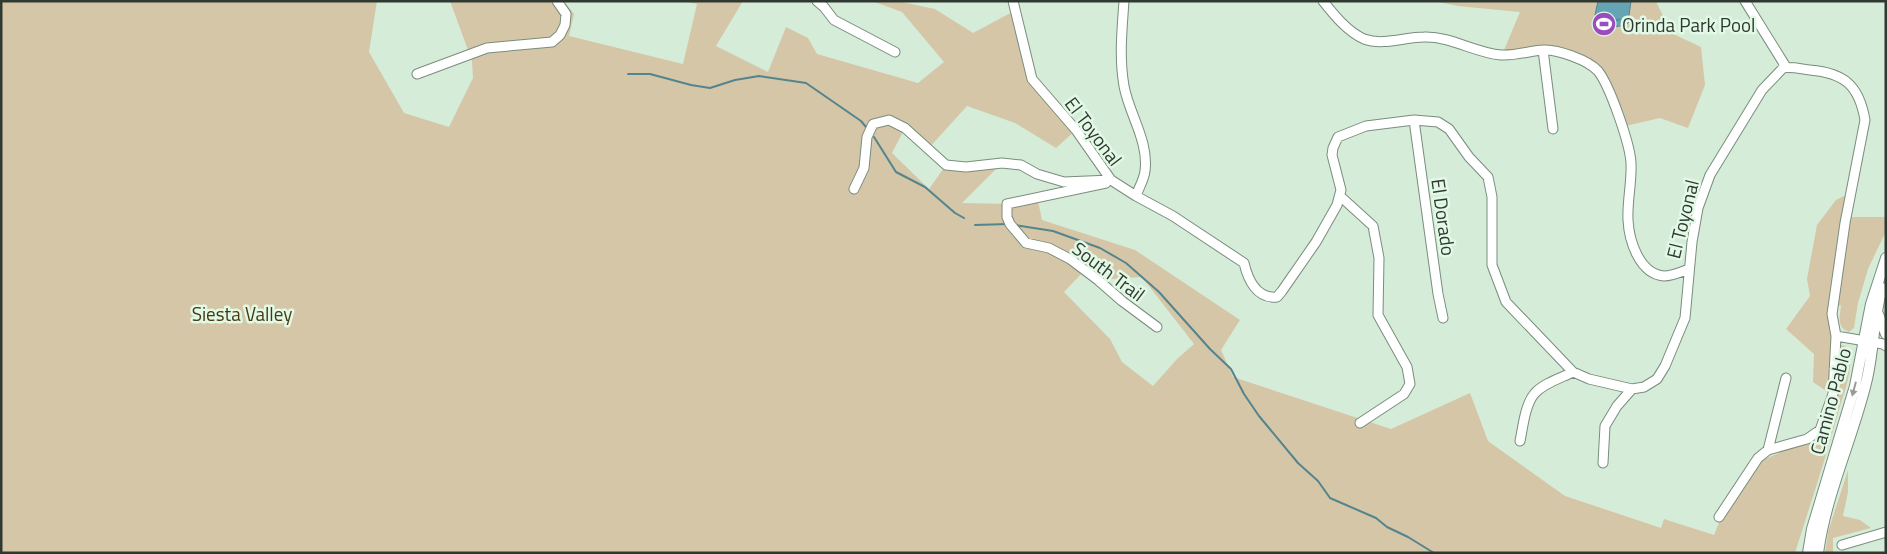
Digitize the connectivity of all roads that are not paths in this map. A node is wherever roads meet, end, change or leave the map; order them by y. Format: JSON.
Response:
{"nodes":[{"id":1,"x":557,"y":1,"type":"edge"},
{"id":2,"x":816,"y":1,"type":"edge"},
{"id":3,"x":1013,"y":1,"type":"edge"},
{"id":4,"x":1124,"y":1,"type":"edge"},
{"id":5,"x":1323,"y":1,"type":"edge"},
{"id":6,"x":1744,"y":1,"type":"edge"},
{"id":7,"x":1543,"y":50,"type":"junction"},
{"id":8,"x":895,"y":52,"type":"dead end"},
{"id":9,"x":1786,"y":67,"type":"junction"},
{"id":10,"x":417,"y":74,"type":"dead end"},
{"id":11,"x":1414,"y":120,"type":"junction"},
{"id":12,"x":1553,"y":129,"type":"dead end"},
{"id":13,"x":1111,"y":180,"type":"junction"},
{"id":14,"x":854,"y":190,"type":"dead end"},
{"id":15,"x":1136,"y":196,"type":"junction"},
{"id":16,"x":1340,"y":196,"type":"junction"},
{"id":17,"x":1886,"y":258,"type":"edge"},
{"id":18,"x":1689,"y":269,"type":"junction"},
{"id":19,"x":1886,"y":278,"type":"edge"},
{"id":20,"x":1878,"y":314,"type":"junction"},
{"id":21,"x":1443,"y":318,"type":"dead end"},
{"id":22,"x":1157,"y":327,"type":"dead end"},
{"id":23,"x":1886,"y":334,"type":"edge"},
{"id":24,"x":1836,"y":336,"type":"junction"},
{"id":25,"x":1869,"y":342,"type":"junction"},
{"id":26,"x":1886,"y":346,"type":"edge"},
{"id":27,"x":1573,"y":372,"type":"junction"},
{"id":28,"x":1786,"y":378,"type":"dead end"},
{"id":29,"x":1632,"y":389,"type":"junction"},
{"id":30,"x":1360,"y":423,"type":"dead end"},
{"id":31,"x":1520,"y":441,"type":"dead end"},
{"id":32,"x":1768,"y":450,"type":"junction"},
{"id":33,"x":1603,"y":463,"type":"dead end"},
{"id":34,"x":1719,"y":517,"type":"dead end"},
{"id":35,"x":1886,"y":532,"type":"edge"},
{"id":36,"x":1842,"y":545,"type":"dead end"},
{"id":37,"x":1808,"y":553,"type":"edge"},
{"id":38,"x":1818,"y":553,"type":"edge"}],
"edges":[{"from":1,"to":10,"type":"street"},
{"from":2,"to":8,"type":"street"},
{"from":3,"to":13,"type":"street","name":"El Toyonal"},
{"from":4,"to":15,"type":"street","name":"El Toyonal"},
{"from":5,"to":7,"type":"street","name":"El Toyonal"},
{"from":6,"to":9,"type":"street"},
{"from":7,"to":12,"type":"street"},
{"from":7,"to":18,"type":"street","name":"El Toyonal"},
{"from":9,"to":18,"type":"street","name":"El Toyonal"},
{"from":9,"to":24,"type":"street"},
{"from":11,"to":16,"type":"street"},
{"from":11,"to":21,"type":"street","name":"El Dorado"},
{"from":11,"to":27,"type":"street"},
{"from":13,"to":14,"type":"street"},
{"from":13,"to":15,"type":"street","name":"El Toyonal"},
{"from":13,"to":22,"type":"street","name":"South Trail"},
{"from":15,"to":16,"type":"street"},
{"from":16,"to":30,"type":"street"},
{"from":17,"to":25,"type":"main road","name":"Camino Pablo"},
{"from":18,"to":29,"type":"street"},
{"from":19,"to":20,"type":"main road","name":"Camino Pablo"},
{"from":20,"to":23,"type":"main road"},
{"from":20,"to":25,"type":"main road","name":"Camino Pablo"},
{"from":24,"to":25,"type":"street"},
{"from":24,"to":32,"type":"street"},
{"from":25,"to":26,"type":"street"},
{"from":25,"to":37,"type":"main road","name":"Camino Pablo","one_way":true},
{"from":25,"to":38,"type":"main road","name":"Camino Pablo"},
{"from":27,"to":29,"type":"street"},
{"from":27,"to":31,"type":"street"},
{"from":28,"to":32,"type":"street"},
{"from":29,"to":33,"type":"street"},
{"from":32,"to":34,"type":"street"},
{"from":35,"to":36,"type":"street"}]}
